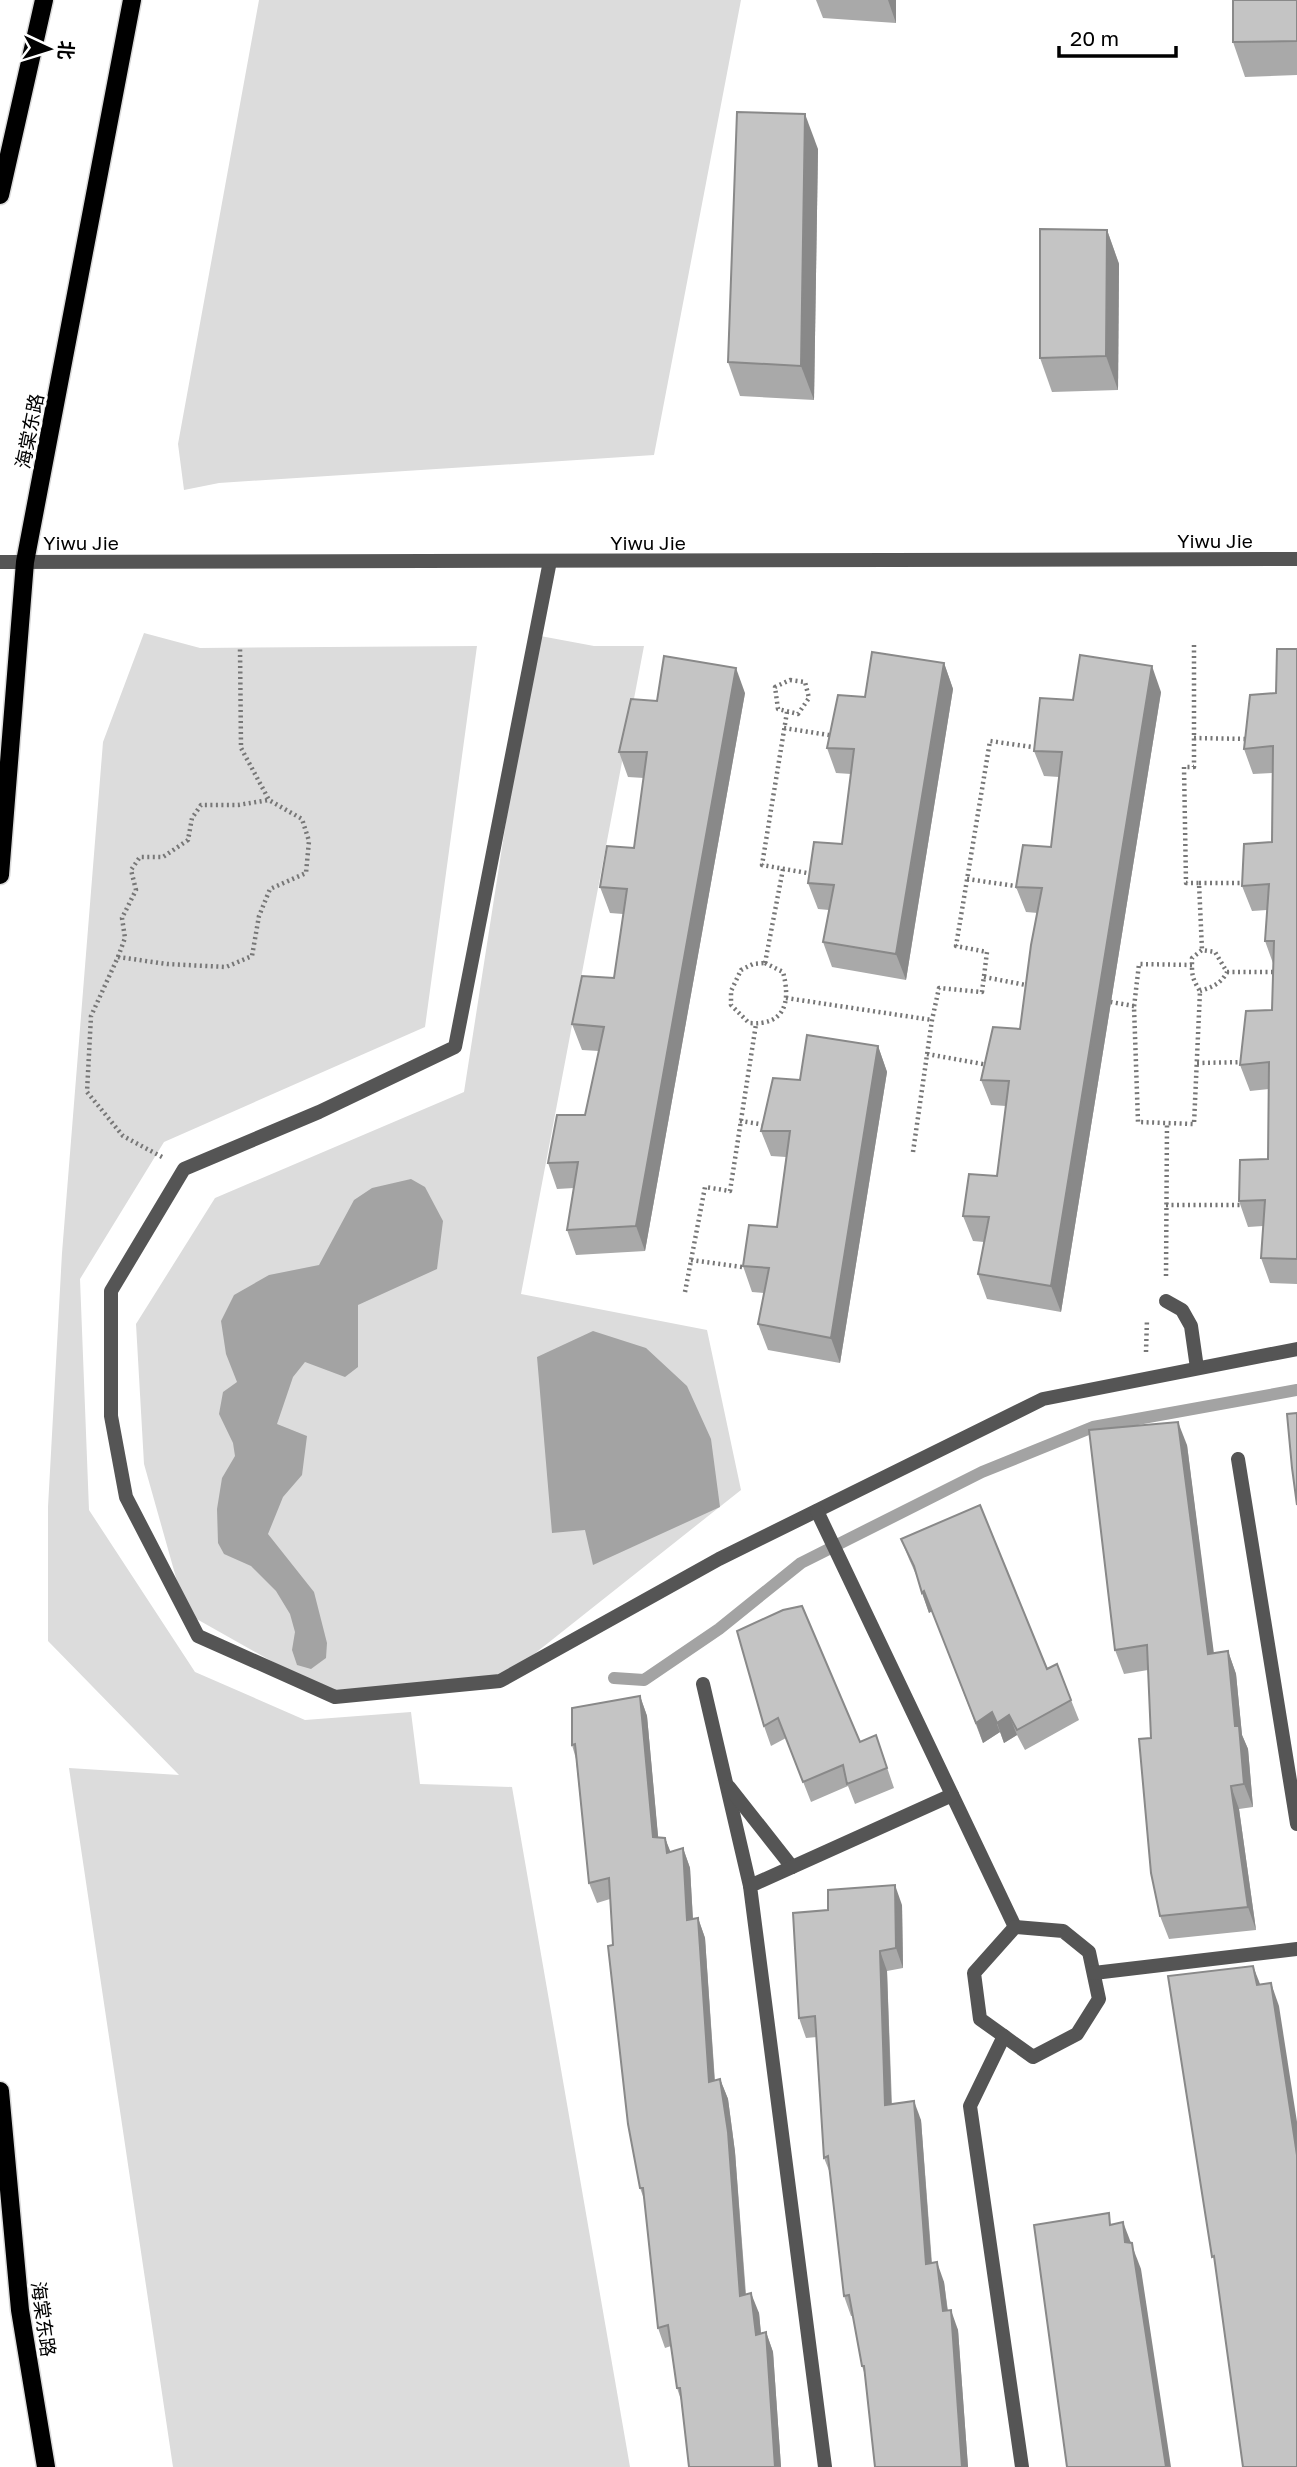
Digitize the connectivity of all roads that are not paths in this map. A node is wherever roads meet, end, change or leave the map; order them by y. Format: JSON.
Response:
{"nodes":[{"id":1,"x":44,"y":0,"type":"edge"},
{"id":2,"x":132,"y":0,"type":"edge"},
{"id":3,"x":0,"y":195,"type":"edge"},
{"id":4,"x":1297,"y":559,"type":"edge"},
{"id":5,"x":550,"y":561,"type":"junction"},
{"id":6,"x":0,"y":562,"type":"edge"},
{"id":7,"x":25,"y":562,"type":"junction"},
{"id":8,"x":0,"y":875,"type":"edge"},
{"id":9,"x":1166,"y":1301,"type":"road end"},
{"id":10,"x":1297,"y":1349,"type":"edge"},
{"id":11,"x":1197,"y":1368,"type":"junction"},
{"id":12,"x":1238,"y":1459,"type":"dead end"},
{"id":13,"x":817,"y":1511,"type":"junction"},
{"id":14,"x":703,"y":1684,"type":"dead end"},
{"id":15,"x":726,"y":1783,"type":"junction"},
{"id":16,"x":952,"y":1795,"type":"junction"},
{"id":17,"x":1297,"y":1824,"type":"edge"},
{"id":18,"x":792,"y":1867,"type":"junction"},
{"id":19,"x":750,"y":1886,"type":"junction"},
{"id":20,"x":1015,"y":1927,"type":"junction"},
{"id":21,"x":1297,"y":1949,"type":"edge"},
{"id":22,"x":1094,"y":1973,"type":"junction"},
{"id":23,"x":1004,"y":2036,"type":"junction"},
{"id":24,"x":0,"y":2091,"type":"edge"},
{"id":25,"x":46,"y":2467,"type":"edge"},
{"id":26,"x":825,"y":2467,"type":"edge"},
{"id":27,"x":1022,"y":2467,"type":"edge"}],
"edges":[{"from":1,"to":3,"type":"main road"},
{"from":2,"to":7,"type":"main road","name":"海棠东路"},
{"from":4,"to":5,"type":"street","name":"Yiwu Jie"},
{"from":5,"to":7,"type":"street","name":"Yiwu Jie"},
{"from":5,"to":13,"type":"street"},
{"from":6,"to":7,"type":"street","name":"Yiwu Jie"},
{"from":7,"to":8,"type":"main road","name":"海棠东路"},
{"from":9,"to":11,"type":"street"},
{"from":10,"to":11,"type":"street"},
{"from":11,"to":13,"type":"street"},
{"from":12,"to":17,"type":"street"},
{"from":13,"to":16,"type":"street"},
{"from":14,"to":15,"type":"street"},
{"from":15,"to":18,"type":"street"},
{"from":15,"to":19,"type":"street"},
{"from":16,"to":18,"type":"street"},
{"from":16,"to":20,"type":"street"},
{"from":18,"to":19,"type":"street"},
{"from":19,"to":26,"type":"street"},
{"from":20,"to":22,"type":"street"},
{"from":20,"to":23,"type":"street"},
{"from":21,"to":22,"type":"street"},
{"from":22,"to":23,"type":"street"},
{"from":23,"to":27,"type":"street"},
{"from":24,"to":25,"type":"main road","name":"海棠东路"}]}
